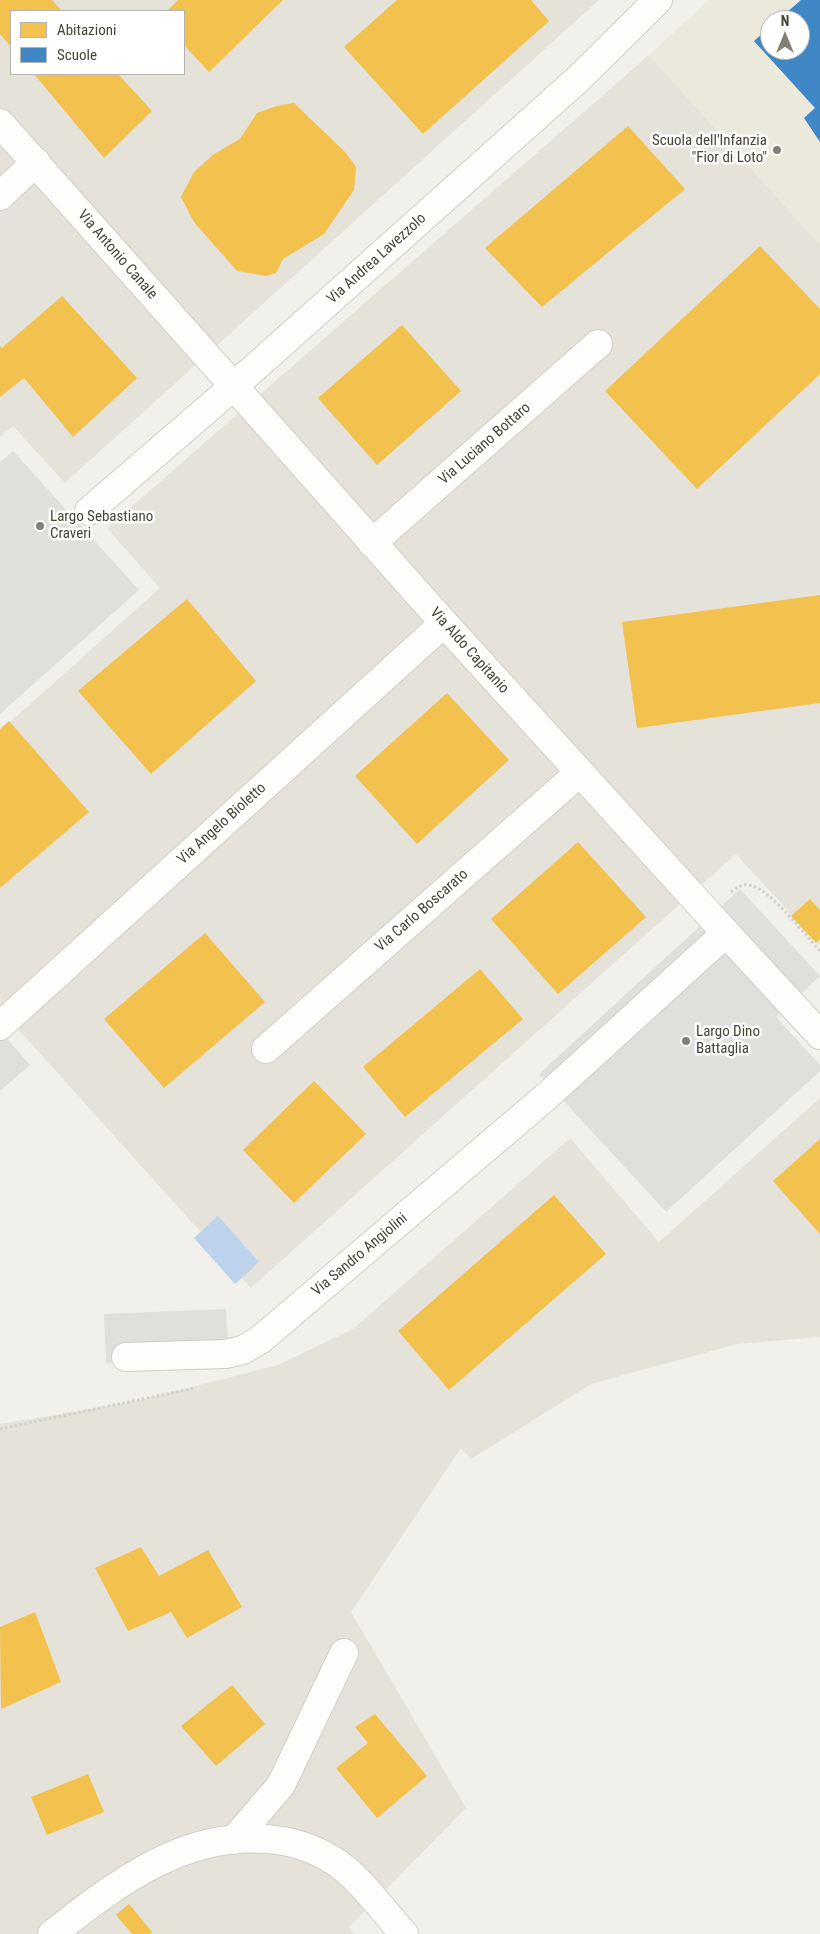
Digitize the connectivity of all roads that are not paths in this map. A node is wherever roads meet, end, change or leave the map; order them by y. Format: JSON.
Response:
{"nodes":[{"id":1,"x":647,"y":4,"type":"edge"},
{"id":2,"x":0,"y":123,"type":"edge"},
{"id":3,"x":36,"y":162,"type":"junction"},
{"id":4,"x":0,"y":196,"type":"edge"},
{"id":5,"x":598,"y":344,"type":"dead end"},
{"id":6,"x":233,"y":387,"type":"junction"},
{"id":7,"x":89,"y":511,"type":"dead end"},
{"id":8,"x":372,"y":543,"type":"junction"},
{"id":9,"x":444,"y":623,"type":"junction"},
{"id":10,"x":579,"y":773,"type":"junction"},
{"id":11,"x":726,"y":933,"type":"junction"},
{"id":12,"x":0,"y":1026,"type":"edge"},
{"id":13,"x":820,"y":1035,"type":"edge"},
{"id":14,"x":266,"y":1049,"type":"dead end"},
{"id":15,"x":126,"y":1357,"type":"dead end"},
{"id":16,"x":344,"y":1653,"type":"dead end"},
{"id":17,"x":234,"y":1840,"type":"junction"},
{"id":18,"x":52,"y":1934,"type":"edge"},
{"id":19,"x":404,"y":1934,"type":"edge"}],
"edges":[{"from":1,"to":6,"type":"street","name":"Via Andrea Lavezzolo"},
{"from":2,"to":3,"type":"street","name":"Via Antonio Canale"},
{"from":3,"to":4,"type":"street"},
{"from":3,"to":6,"type":"street","name":"Via Antonio Canale"},
{"from":5,"to":8,"type":"street","name":"Via Luciano Bottaro"},
{"from":6,"to":7,"type":"street","name":"Via Andrea Lavezzolo"},
{"from":6,"to":8,"type":"street","name":"Via Aldo Capitanio"},
{"from":8,"to":9,"type":"street","name":"Via Aldo Capitanio"},
{"from":9,"to":10,"type":"street","name":"Via Aldo Capitanio"},
{"from":9,"to":12,"type":"street","name":"Via Angelo Bioletto"},
{"from":10,"to":11,"type":"street","name":"Via Aldo Capitanio"},
{"from":10,"to":14,"type":"street","name":"Via Carlo Boscarato"},
{"from":11,"to":13,"type":"street"},
{"from":11,"to":15,"type":"street","name":"Via Sandro Angiolini"},
{"from":16,"to":17,"type":"street"},
{"from":17,"to":18,"type":"street"},
{"from":17,"to":19,"type":"street"}]}
